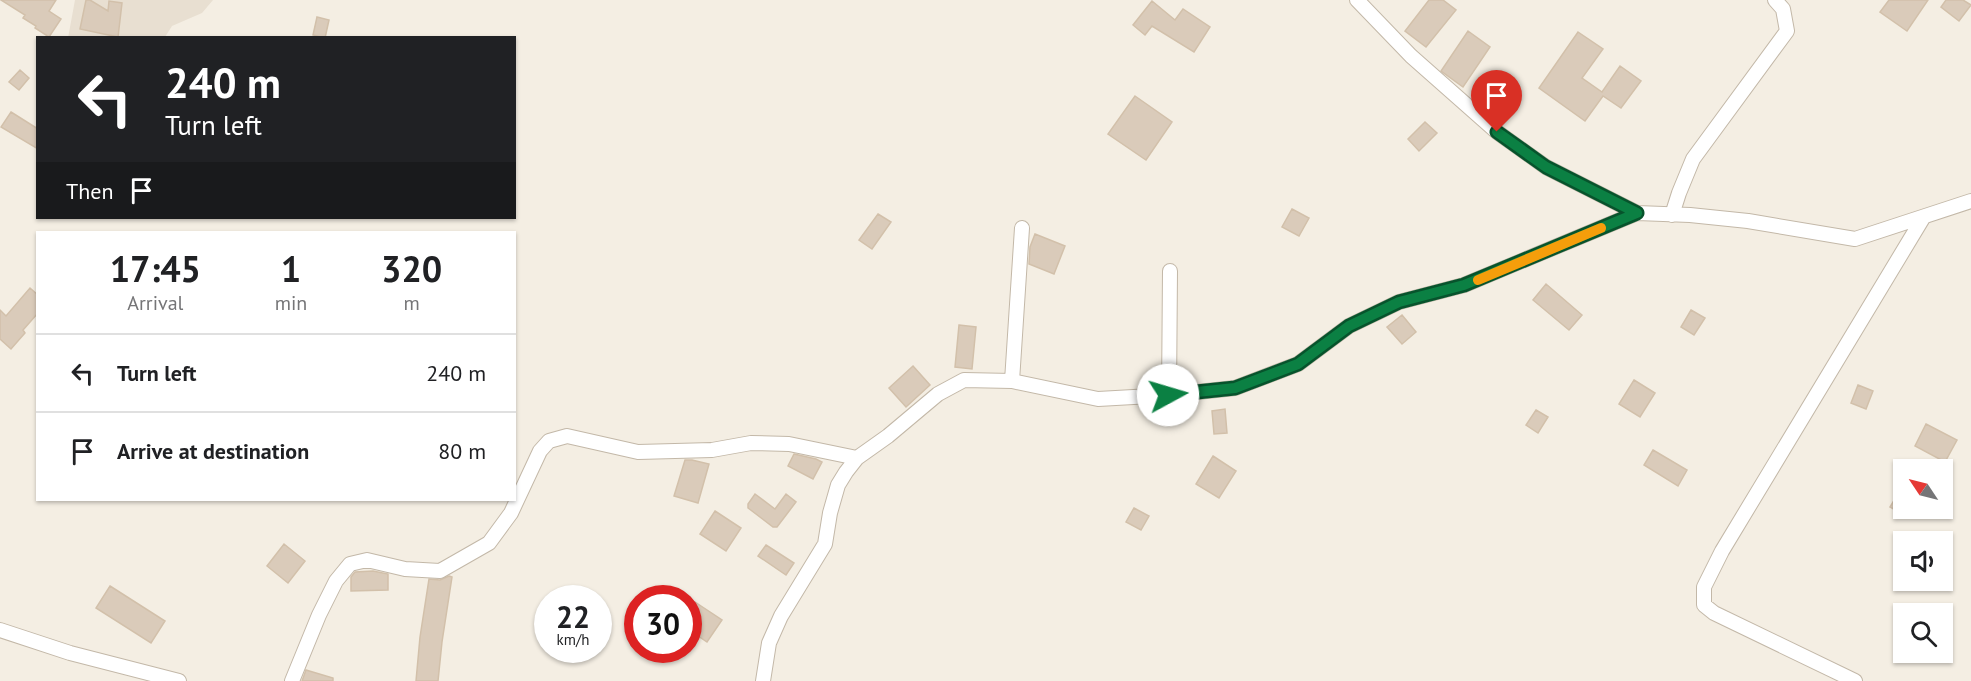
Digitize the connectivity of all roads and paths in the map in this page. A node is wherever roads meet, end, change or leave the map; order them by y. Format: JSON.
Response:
{"nodes":[{"id":1,"x":1357,"y":0,"type":"edge"},
{"id":2,"x":1775,"y":0,"type":"edge"},
{"id":3,"x":1971,"y":201,"type":"edge"},
{"id":4,"x":1637,"y":213,"type":"junction"},
{"id":5,"x":1672,"y":215,"type":"junction"},
{"id":6,"x":1923,"y":218,"type":"junction"},
{"id":7,"x":1022,"y":228,"type":"dead end"},
{"id":8,"x":1170,"y":271,"type":"dead end"},
{"id":9,"x":1012,"y":381,"type":"junction"},
{"id":10,"x":1168,"y":395,"type":"junction"},
{"id":11,"x":857,"y":458,"type":"junction"},
{"id":12,"x":0,"y":630,"type":"edge"},
{"id":13,"x":179,"y":681,"type":"edge"},
{"id":14,"x":292,"y":681,"type":"edge"},
{"id":15,"x":763,"y":681,"type":"edge"},
{"id":16,"x":1855,"y":681,"type":"edge"}],
"edges":[{"from":1,"to":4,"type":"street"},
{"from":2,"to":5,"type":"street"},
{"from":3,"to":6,"type":"street"},
{"from":4,"to":5,"type":"street"},
{"from":4,"to":10,"type":"street"},
{"from":5,"to":6,"type":"street"},
{"from":6,"to":16,"type":"street"},
{"from":7,"to":9,"type":"street"},
{"from":8,"to":10,"type":"street"},
{"from":9,"to":10,"type":"street"},
{"from":9,"to":11,"type":"street"},
{"from":11,"to":14,"type":"street"},
{"from":11,"to":15,"type":"street"},
{"from":12,"to":13,"type":"street"}]}
